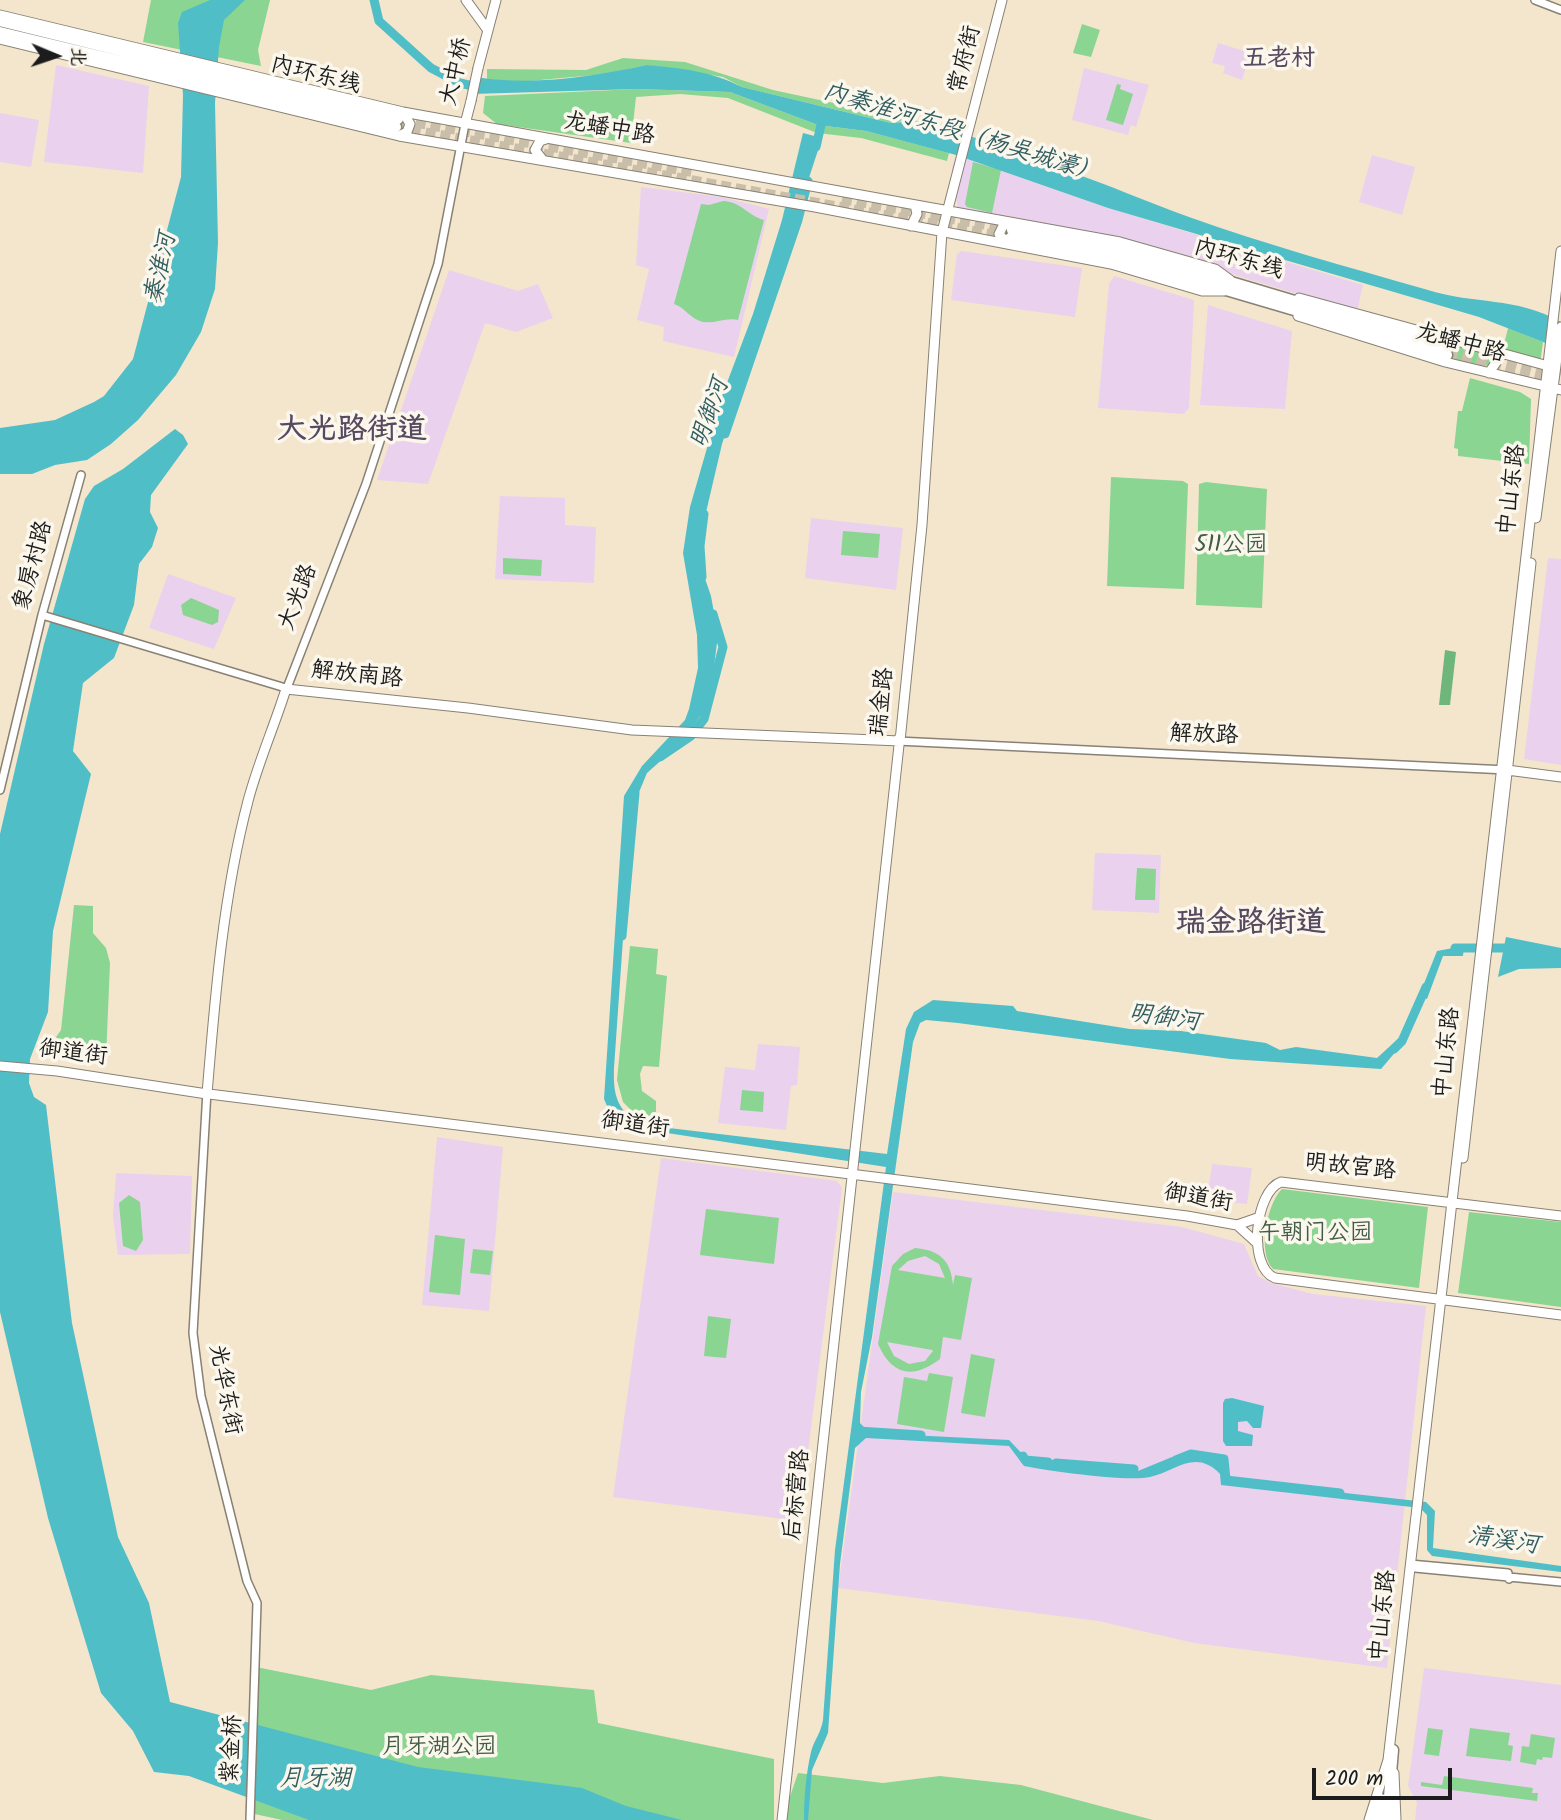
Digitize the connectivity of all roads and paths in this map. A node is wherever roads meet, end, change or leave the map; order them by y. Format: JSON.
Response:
{"nodes":[{"id":1,"x":466,"y":0,"type":"edge"},
{"id":2,"x":496,"y":0,"type":"edge"},
{"id":3,"x":1002,"y":0,"type":"edge"},
{"id":4,"x":1535,"y":0,"type":"edge"},
{"id":5,"x":1561,"y":10,"type":"edge"},
{"id":6,"x":0,"y":15,"type":"edge"},
{"id":7,"x":487,"y":29,"type":"junction"},
{"id":8,"x":3,"y":30,"type":"edge"},
{"id":9,"x":144,"y":50,"type":"junction"},
{"id":10,"x":99,"y":51,"type":"junction"},
{"id":11,"x":191,"y":61,"type":"joint"},
{"id":12,"x":180,"y":73,"type":"junction"},
{"id":13,"x":138,"y":74,"type":"junction"},
{"id":14,"x":222,"y":81,"type":"junction"},
{"id":15,"x":399,"y":124,"type":"junction"},
{"id":16,"x":466,"y":124,"type":"junction"},
{"id":17,"x":546,"y":139,"type":"junction"},
{"id":18,"x":462,"y":146,"type":"junction"},
{"id":19,"x":542,"y":159,"type":"junction"},
{"id":20,"x":915,"y":205,"type":"junction"},
{"id":21,"x":946,"y":211,"type":"junction"},
{"id":22,"x":911,"y":226,"type":"junction"},
{"id":23,"x":942,"y":232,"type":"junction"},
{"id":24,"x":1011,"y":234,"type":"junction"},
{"id":25,"x":1561,"y":251,"type":"edge"},
{"id":26,"x":1233,"y":287,"type":"junction"},
{"id":27,"x":1280,"y":295,"type":"junction"},
{"id":28,"x":1268,"y":302,"type":"junction"},
{"id":29,"x":1561,"y":327,"type":"edge"},
{"id":30,"x":1492,"y":350,"type":"junction"},
{"id":31,"x":1554,"y":352,"type":"junction"},
{"id":32,"x":1555,"y":368,"type":"edge"},
{"id":33,"x":1489,"y":373,"type":"junction"},
{"id":34,"x":1553,"y":388,"type":"edge"},
{"id":35,"x":81,"y":475,"type":"dead end"},
{"id":36,"x":42,"y":615,"type":"junction"},
{"id":37,"x":286,"y":689,"type":"junction"},
{"id":38,"x":632,"y":730,"type":"junction"},
{"id":39,"x":710,"y":733,"type":"junction"},
{"id":40,"x":779,"y":736,"type":"joint"},
{"id":41,"x":900,"y":741,"type":"junction"},
{"id":42,"x":1503,"y":770,"type":"junction"},
{"id":43,"x":1561,"y":777,"type":"edge"},
{"id":44,"x":0,"y":790,"type":"edge"},
{"id":45,"x":214,"y":1010,"type":"joint"},
{"id":46,"x":0,"y":1066,"type":"edge"},
{"id":47,"x":207,"y":1094,"type":"junction"},
{"id":48,"x":854,"y":1175,"type":"junction"},
{"id":49,"x":1455,"y":1202,"type":"junction"},
{"id":50,"x":1561,"y":1216,"type":"edge"},
{"id":51,"x":1261,"y":1217,"type":"junction"},
{"id":52,"x":1237,"y":1225,"type":"junction"},
{"id":53,"x":1258,"y":1244,"type":"junction"},
{"id":54,"x":1443,"y":1300,"type":"junction"},
{"id":55,"x":1561,"y":1315,"type":"edge"},
{"id":56,"x":1413,"y":1565,"type":"junction"},
{"id":57,"x":1561,"y":1582,"type":"edge"},
{"id":58,"x":256,"y":1687,"type":"joint"},
{"id":59,"x":1390,"y":1755,"type":"junction"},
{"id":60,"x":250,"y":1816,"type":"edge"},
{"id":61,"x":782,"y":1820,"type":"edge"},
{"id":62,"x":1369,"y":1820,"type":"edge"},
{"id":63,"x":1382,"y":1820,"type":"edge"},
{"id":64,"x":1396,"y":1820,"type":"edge"}],
"edges":[{"from":1,"to":7,"type":"main road"},
{"from":2,"to":7,"type":"main road","name":"大中桥"},
{"from":3,"to":21,"type":"main road","name":"常府街"},
{"from":4,"to":5,"type":"street"},
{"from":6,"to":9,"type":"main road"},
{"from":7,"to":16,"type":"main road","name":"大中桥","bridge":true},
{"from":8,"to":10,"type":"highway"},
{"from":8,"to":13,"type":"main road"},
{"from":9,"to":10,"type":"highway"},
{"from":9,"to":12,"type":"main road"},
{"from":10,"to":12,"type":"highway"},
{"from":10,"to":13,"type":"highway"},
{"from":11,"to":12,"type":"main road"},
{"from":11,"to":14,"type":"highway"},
{"from":12,"to":13,"type":"main road"},
{"from":12,"to":14,"type":"highway"},
{"from":14,"to":15,"type":"highway","name":"内环东线"},
{"from":14,"to":15,"type":"main road","name":"龙蟠中路"},
{"from":15,"to":16,"type":"main road","name":"龙蟠中路"},
{"from":15,"to":18,"type":"main road","name":"龙蟠中路"},
{"from":16,"to":17,"type":"main road","name":"龙蟠中路"},
{"from":16,"to":18,"type":"street","name":"大光路"},
{"from":17,"to":19,"type":"main road"},
{"from":17,"to":20,"type":"main road","name":"龙蟠中路"},
{"from":18,"to":19,"type":"main road","name":"龙蟠中路"},
{"from":18,"to":37,"type":"street","name":"大光路"},
{"from":19,"to":22,"type":"main road","name":"龙蟠中路"},
{"from":20,"to":21,"type":"main road","name":"龙蟠中路"},
{"from":20,"to":22,"type":"main road"},
{"from":21,"to":23,"type":"main road","name":"常府街"},
{"from":21,"to":24,"type":"main road","name":"龙蟠中路"},
{"from":22,"to":23,"type":"main road","name":"龙蟠中路"},
{"from":23,"to":24,"type":"main road","name":"龙蟠中路"},
{"from":23,"to":41,"type":"main road","name":"瑞金路"},
{"from":24,"to":26,"type":"highway","name":"内环东线"},
{"from":24,"to":26,"type":"main road","name":"龙蟠中路"},
{"from":24,"to":26,"type":"main road","name":"龙蟠中路"},
{"from":25,"to":31,"type":"main road"},
{"from":26,"to":27,"type":"highway","name":"内环东线"},
{"from":26,"to":28,"type":"highway","name":"内环东线"},
{"from":27,"to":28,"type":"highway","name":"内环东线"},
{"from":27,"to":30,"type":"main road","name":"龙蟠中路"},
{"from":28,"to":33,"type":"main road","name":"龙蟠中路"},
{"from":29,"to":31,"type":"main road"},
{"from":30,"to":32,"type":"main road","name":"龙蟠中路"},
{"from":30,"to":33,"type":"main road"},
{"from":31,"to":32,"type":"main road","name":"中山东路"},
{"from":32,"to":34,"type":"main road","name":"中山东路"},
{"from":33,"to":34,"type":"main road","name":"龙蟠中路"},
{"from":34,"to":42,"type":"main road","name":"中山东路"},
{"from":35,"to":36,"type":"street","name":"象房村路"},
{"from":36,"to":37,"type":"street","name":"解放南路"},
{"from":36,"to":44,"type":"street","name":"象房村路"},
{"from":37,"to":38,"type":"street","name":"解放南路"},
{"from":37,"to":45,"type":"street","name":"大光路"},
{"from":38,"to":39,"type":"main road"},
{"from":38,"to":39,"type":"street","name":"解放南路"},
{"from":39,"to":40,"type":"main road"},
{"from":40,"to":41,"type":"street"},
{"from":41,"to":42,"type":"street","name":"解放路"},
{"from":41,"to":48,"type":"main road","name":"瑞金路"},
{"from":42,"to":43,"type":"main road"},
{"from":42,"to":49,"type":"main road","name":"中山东路"},
{"from":45,"to":47,"type":"main road"},
{"from":46,"to":47,"type":"main road","name":"御道街"},
{"from":47,"to":48,"type":"main road","name":"御道街"},
{"from":47,"to":58,"type":"street","name":"光华东街"},
{"from":48,"to":52,"type":"main road","name":"御道街"},
{"from":48,"to":61,"type":"main road","name":"后标营路"},
{"from":49,"to":50,"type":"main road","name":"明故宫路"},
{"from":49,"to":51,"type":"main road","name":"明故宫路"},
{"from":49,"to":54,"type":"main road","name":"中山东路"},
{"from":51,"to":52,"type":"main road"},
{"from":51,"to":53,"type":"main road","name":"明故宫路"},
{"from":52,"to":53,"type":"main road","name":"御道街"},
{"from":53,"to":54,"type":"main road","name":"明故宫路"},
{"from":54,"to":55,"type":"main road","name":"明故宫路"},
{"from":54,"to":56,"type":"main road","name":"中山东路"},
{"from":56,"to":57,"type":"street"},
{"from":56,"to":59,"type":"main road","name":"中山东路"},
{"from":58,"to":60,"type":"street","name":"紫金桥"},
{"from":59,"to":62,"type":"main road"},
{"from":59,"to":63,"type":"highway"},
{"from":59,"to":63,"type":"highway"},
{"from":59,"to":64,"type":"main road"}]}
